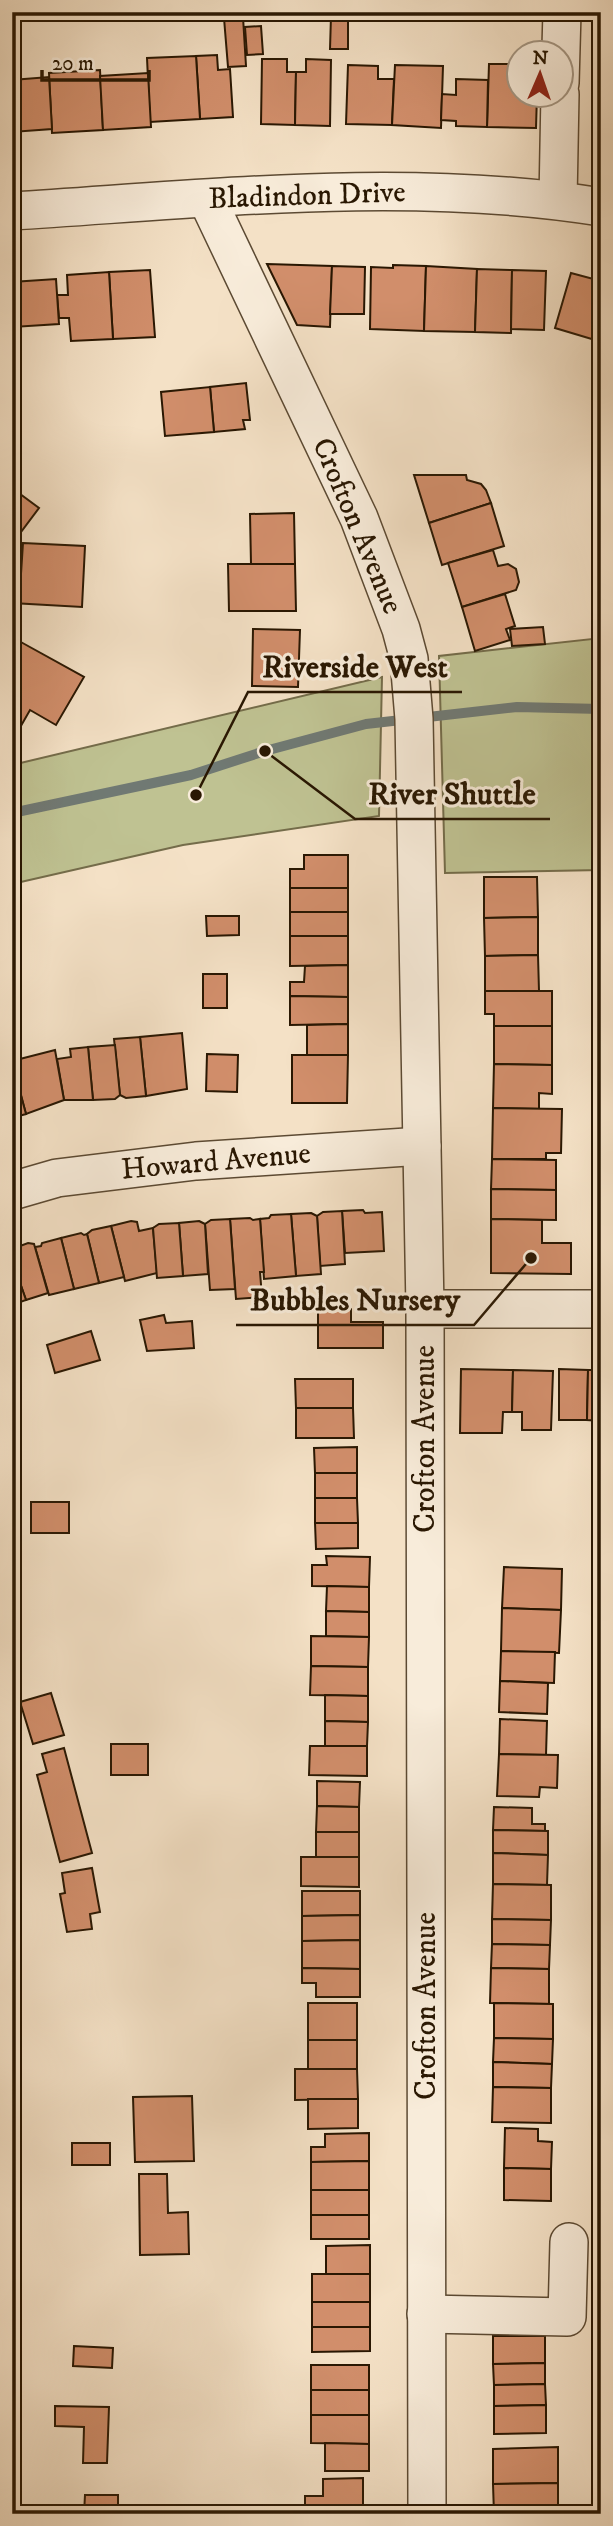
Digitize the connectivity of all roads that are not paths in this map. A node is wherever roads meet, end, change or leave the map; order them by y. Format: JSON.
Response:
{"nodes":[{"id":1,"x":562,"y":12,"type":"edge"},
{"id":2,"x":562,"y":38,"type":"edge"},
{"id":3,"x":560,"y":108,"type":"edge"},
{"id":4,"x":207,"y":199,"type":"junction"},
{"id":5,"x":558,"y":200,"type":"junction"},
{"id":6,"x":601,"y":207,"type":"edge"},
{"id":7,"x":12,"y":211,"type":"edge"},
{"id":8,"x":422,"y":1146,"type":"junction"},
{"id":9,"x":12,"y":1191,"type":"edge"},
{"id":10,"x":425,"y":1309,"type":"junction"},
{"id":11,"x":601,"y":1309,"type":"edge"},
{"id":12,"x":569,"y":2242,"type":"dead end"},
{"id":13,"x":426,"y":2314,"type":"junction"},
{"id":14,"x":427,"y":2514,"type":"edge"}],
"edges":[{"from":1,"to":2,"type":"street"},
{"from":3,"to":5,"type":"street"},
{"from":4,"to":5,"type":"street","name":"Bladindon Drive"},
{"from":4,"to":7,"type":"street","name":"Bladindon Drive"},
{"from":4,"to":8,"type":"street","name":"Crofton Avenue"},
{"from":5,"to":6,"type":"street","name":"Bladindon Drive"},
{"from":8,"to":9,"type":"street","name":"Howard Avenue"},
{"from":8,"to":10,"type":"street","name":"Crofton Avenue"},
{"from":10,"to":11,"type":"street"},
{"from":10,"to":13,"type":"street","name":"Crofton Avenue"},
{"from":12,"to":13,"type":"street"},
{"from":13,"to":14,"type":"street","name":"Crofton Avenue"}]}
